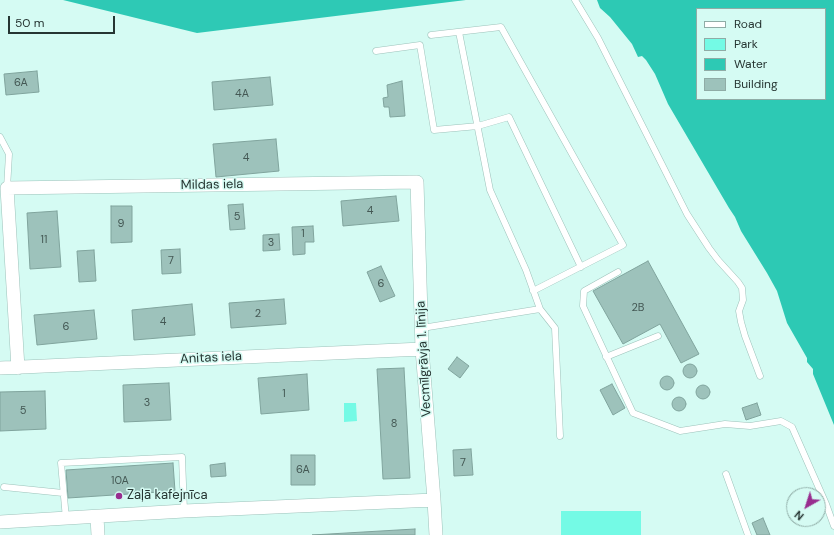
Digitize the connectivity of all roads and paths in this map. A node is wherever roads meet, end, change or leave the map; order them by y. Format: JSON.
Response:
{"nodes":[{"id":1,"x":575,"y":0,"type":"edge"},
{"id":2,"x":459,"y":32,"type":"junction"},
{"id":3,"x":432,"y":35,"type":"dead end"},
{"id":4,"x":376,"y":50,"type":"dead end"},
{"id":5,"x":478,"y":126,"type":"junction"},
{"id":6,"x":0,"y":137,"type":"edge"},
{"id":7,"x":417,"y":182,"type":"joint"},
{"id":8,"x":7,"y":188,"type":"junction"},
{"id":9,"x":581,"y":267,"type":"junction"},
{"id":10,"x":618,"y":272,"type":"dead end"},
{"id":11,"x":533,"y":291,"type":"junction"},
{"id":12,"x":540,"y":309,"type":"junction"},
{"id":13,"x":422,"y":328,"type":"junction"},
{"id":14,"x":658,"y":336,"type":"dead end"},
{"id":15,"x":422,"y":349,"type":"junction"},
{"id":16,"x":606,"y":357,"type":"junction"},
{"id":17,"x":0,"y":368,"type":"edge"},
{"id":18,"x":18,"y":368,"type":"junction"},
{"id":19,"x":760,"y":376,"type":"dead end"},
{"id":20,"x":560,"y":436,"type":"dead end"},
{"id":21,"x":726,"y":474,"type":"dead end"},
{"id":22,"x":4,"y":487,"type":"dead end"},
{"id":23,"x":64,"y":493,"type":"junction"},
{"id":24,"x":434,"y":500,"type":"junction"},
{"id":25,"x":184,"y":511,"type":"junction"},
{"id":26,"x":97,"y":517,"type":"junction"},
{"id":27,"x":66,"y":519,"type":"junction"},
{"id":28,"x":0,"y":522,"type":"edge"},
{"id":29,"x":834,"y":526,"type":"edge"},
{"id":30,"x":98,"y":535,"type":"edge"},
{"id":31,"x":436,"y":535,"type":"edge"},
{"id":32,"x":748,"y":535,"type":"edge"}],
"edges":[{"from":1,"to":19,"type":"lane"},
{"from":2,"to":3,"type":"lane"},
{"from":2,"to":5,"type":"lane"},
{"from":2,"to":9,"type":"lane"},
{"from":4,"to":5,"type":"lane"},
{"from":5,"to":9,"type":"lane"},
{"from":5,"to":11,"type":"lane"},
{"from":6,"to":8,"type":"lane"},
{"from":7,"to":8,"type":"street","name":"Mildas iela"},
{"from":7,"to":13,"type":"street","name":"Vecmīlgrāvja 1. līnija"},
{"from":8,"to":18,"type":"street"},
{"from":9,"to":11,"type":"lane"},
{"from":10,"to":16,"type":"lane"},
{"from":11,"to":12,"type":"lane"},
{"from":12,"to":13,"type":"lane"},
{"from":12,"to":20,"type":"lane"},
{"from":13,"to":15,"type":"street","name":"Vecmīlgrāvja 1. līnija"},
{"from":14,"to":16,"type":"lane"},
{"from":15,"to":18,"type":"street","name":"Anitas iela"},
{"from":15,"to":24,"type":"street","name":"Vecmīlgrāvja 1. līnija"},
{"from":16,"to":29,"type":"lane"},
{"from":17,"to":18,"type":"street","name":"Anitas iela"},
{"from":21,"to":32,"type":"lane"},
{"from":22,"to":23,"type":"lane"},
{"from":23,"to":25,"type":"lane"},
{"from":23,"to":27,"type":"lane"},
{"from":24,"to":25,"type":"street"},
{"from":24,"to":31,"type":"street","name":"Vecmīlgrāvja 1. līnija"},
{"from":25,"to":26,"type":"street"},
{"from":26,"to":27,"type":"street"},
{"from":26,"to":30,"type":"street"},
{"from":27,"to":28,"type":"street"}]}
